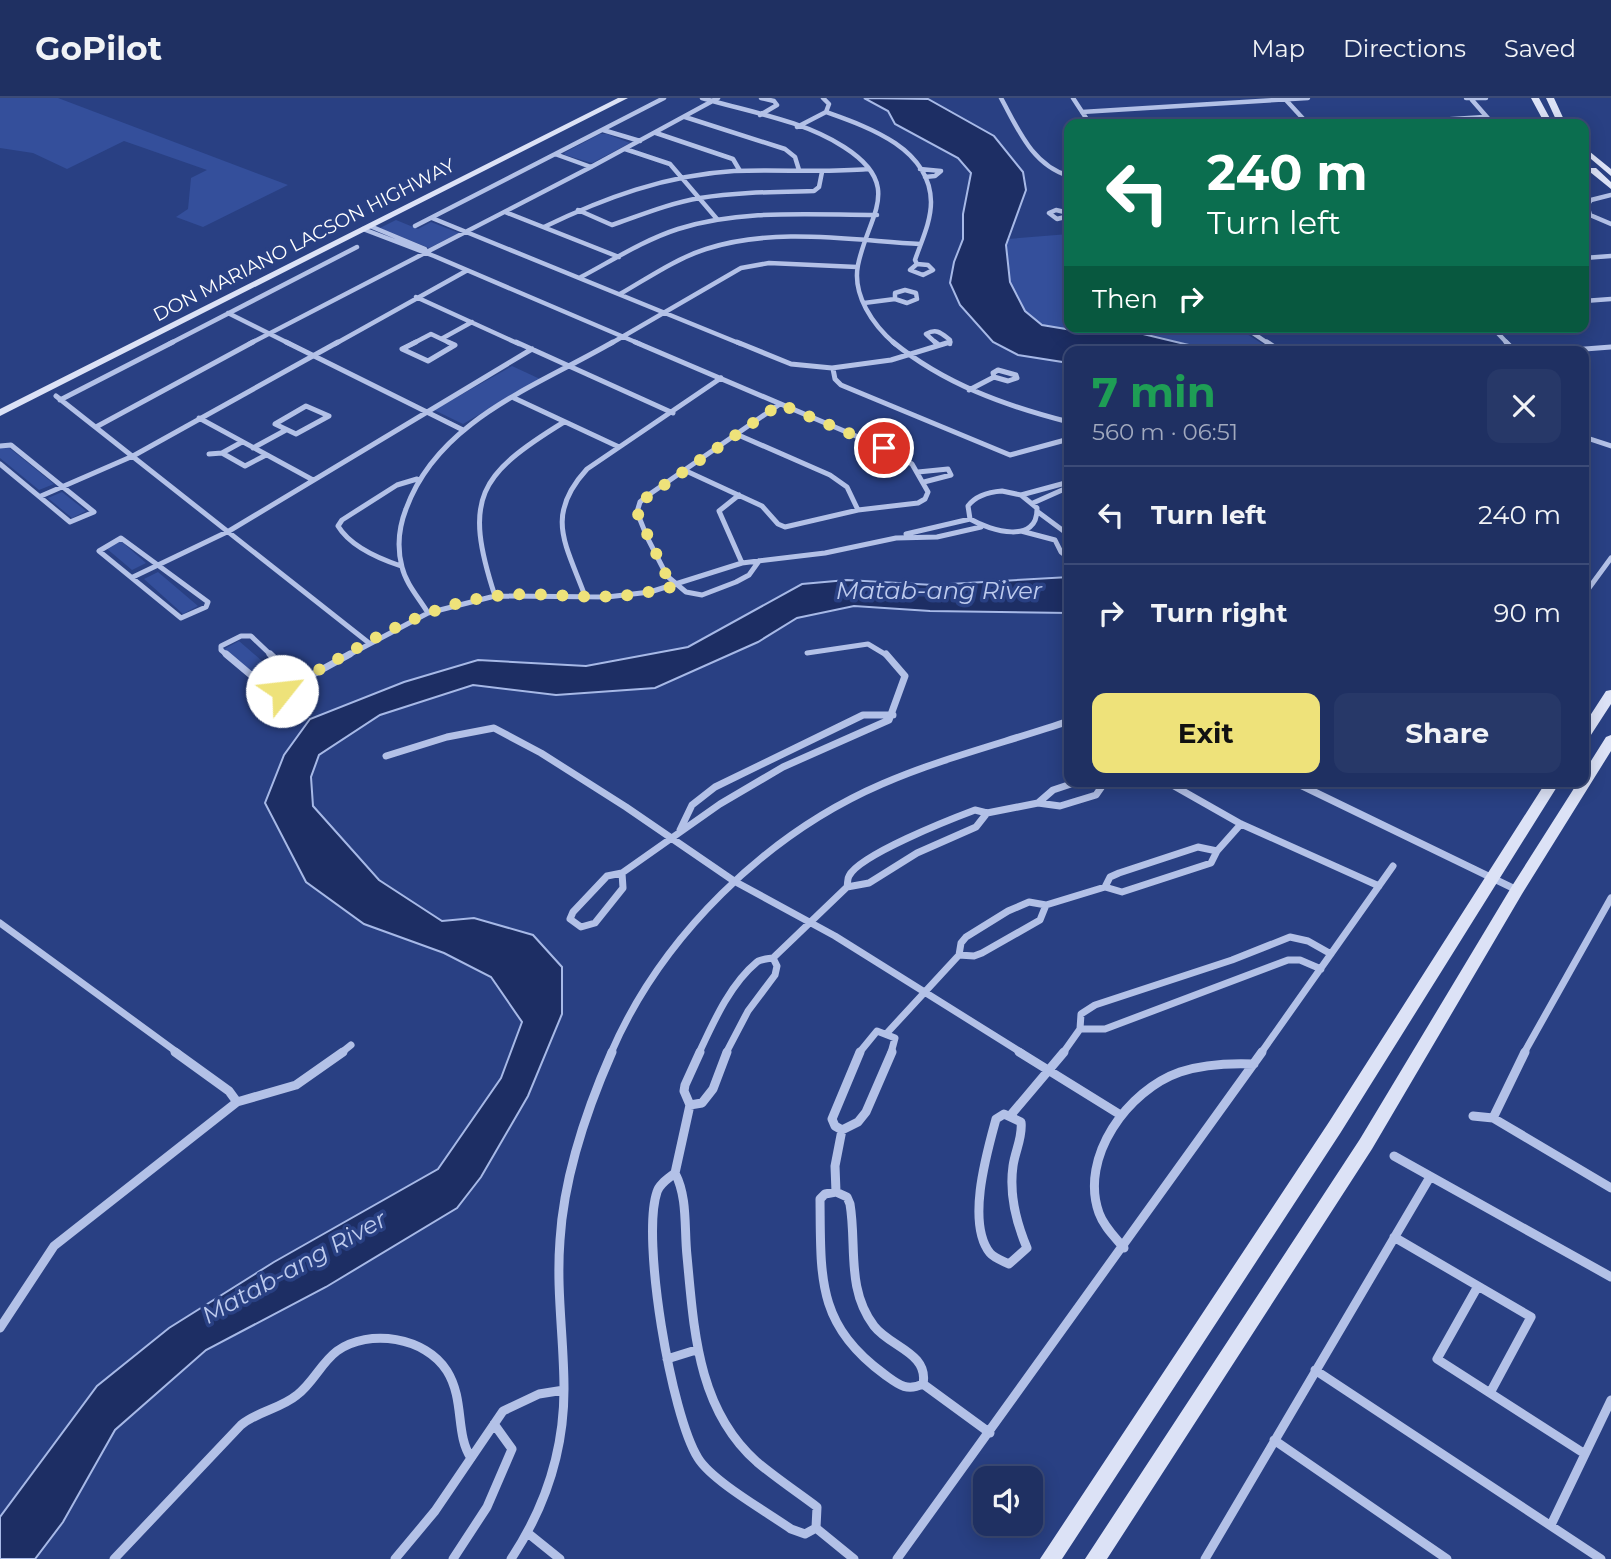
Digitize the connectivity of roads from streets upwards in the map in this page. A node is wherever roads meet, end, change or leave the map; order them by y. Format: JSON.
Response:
{"nodes":[{"id":1,"x":624,"y":98,"type":"edge"},
{"id":2,"x":664,"y":98,"type":"edge"},
{"id":3,"x":702,"y":98,"type":"edge"},
{"id":4,"x":718,"y":98,"type":"edge"},
{"id":5,"x":761,"y":98,"type":"edge"},
{"id":6,"x":823,"y":98,"type":"edge"},
{"id":7,"x":1001,"y":98,"type":"edge"},
{"id":8,"x":1073,"y":98,"type":"edge"},
{"id":9,"x":1308,"y":98,"type":"edge"},
{"id":10,"x":1486,"y":98,"type":"edge"},
{"id":11,"x":1535,"y":98,"type":"edge"},
{"id":12,"x":1550,"y":98,"type":"edge"},
{"id":13,"x":1285,"y":99,"type":"edge"},
{"id":14,"x":1469,"y":99,"type":"edge"},
{"id":15,"x":712,"y":101,"type":"junction"},
{"id":16,"x":827,"y":112,"type":"junction"},
{"id":17,"x":1082,"y":112,"type":"junction"},
{"id":18,"x":760,"y":115,"type":"junction"},
{"id":19,"x":685,"y":117,"type":"junction"},
{"id":20,"x":1484,"y":117,"type":"junction"},
{"id":21,"x":1087,"y":119,"type":"edge"},
{"id":22,"x":1303,"y":119,"type":"edge"},
{"id":23,"x":1453,"y":119,"type":"edge"},
{"id":24,"x":1487,"y":119,"type":"edge"},
{"id":25,"x":1546,"y":119,"type":"edge"},
{"id":26,"x":1560,"y":119,"type":"edge"},
{"id":27,"x":797,"y":127,"type":"junction"},
{"id":28,"x":603,"y":130,"type":"junction"},
{"id":29,"x":656,"y":133,"type":"junction"},
{"id":30,"x":640,"y":141,"type":"junction"},
{"id":31,"x":625,"y":149,"type":"junction"},
{"id":32,"x":1589,"y":153,"type":"edge"},
{"id":33,"x":555,"y":154,"type":"junction"},
{"id":34,"x":1589,"y":166,"type":"edge"},
{"id":35,"x":591,"y":167,"type":"junction"},
{"id":36,"x":868,"y":169,"type":"junction"},
{"id":37,"x":920,"y":169,"type":"junction"},
{"id":38,"x":799,"y":170,"type":"junction"},
{"id":39,"x":740,"y":171,"type":"junction"},
{"id":40,"x":822,"y":172,"type":"junction"},
{"id":41,"x":1611,"y":173,"type":"edge"},
{"id":42,"x":1064,"y":174,"type":"edge"},
{"id":43,"x":925,"y":177,"type":"junction"},
{"id":44,"x":683,"y":178,"type":"junction"},
{"id":45,"x":1611,"y":186,"type":"edge"},
{"id":46,"x":1611,"y":195,"type":"edge"},
{"id":47,"x":701,"y":198,"type":"junction"},
{"id":48,"x":1589,"y":202,"type":"edge"},
{"id":49,"x":578,"y":210,"type":"junction"},
{"id":50,"x":505,"y":212,"type":"junction"},
{"id":51,"x":1589,"y":212,"type":"edge"},
{"id":52,"x":877,"y":215,"type":"junction"},
{"id":53,"x":1590,"y":215,"type":"joint"},
{"id":54,"x":432,"y":218,"type":"junction"},
{"id":55,"x":718,"y":219,"type":"junction"},
{"id":56,"x":1611,"y":224,"type":"edge"},
{"id":57,"x":415,"y":226,"type":"dead end"},
{"id":58,"x":544,"y":227,"type":"junction"},
{"id":59,"x":370,"y":229,"type":"junction"},
{"id":60,"x":467,"y":232,"type":"junction"},
{"id":61,"x":867,"y":242,"type":"junction"},
{"id":62,"x":920,"y":244,"type":"junction"},
{"id":63,"x":357,"y":247,"type":"dead end"},
{"id":64,"x":429,"y":254,"type":"junction"},
{"id":65,"x":1611,"y":256,"type":"edge"},
{"id":66,"x":619,"y":257,"type":"junction"},
{"id":67,"x":1589,"y":258,"type":"edge"},
{"id":68,"x":916,"y":264,"type":"dead end"},
{"id":69,"x":857,"y":267,"type":"junction"},
{"id":70,"x":466,"y":271,"type":"junction"},
{"id":71,"x":581,"y":277,"type":"junction"},
{"id":72,"x":620,"y":293,"type":"junction"},
{"id":73,"x":416,"y":297,"type":"junction"},
{"id":74,"x":895,"y":299,"type":"dead end"},
{"id":75,"x":1611,"y":299,"type":"edge"},
{"id":76,"x":1589,"y":301,"type":"edge"},
{"id":77,"x":864,"y":303,"type":"junction"},
{"id":78,"x":664,"y":312,"type":"junction"},
{"id":79,"x":228,"y":313,"type":"junction"},
{"id":80,"x":472,"y":322,"type":"junction"},
{"id":81,"x":269,"y":333,"type":"junction"},
{"id":82,"x":1253,"y":333,"type":"edge"},
{"id":83,"x":1498,"y":333,"type":"edge"},
{"id":84,"x":624,"y":336,"type":"junction"},
{"id":85,"x":443,"y":338,"type":"junction"},
{"id":86,"x":939,"y":345,"type":"junction"},
{"id":87,"x":1273,"y":346,"type":"edge"},
{"id":88,"x":1510,"y":346,"type":"edge"},
{"id":89,"x":1611,"y":346,"type":"edge"},
{"id":90,"x":1589,"y":348,"type":"edge"},
{"id":91,"x":532,"y":349,"type":"junction"},
{"id":92,"x":312,"y":355,"type":"junction"},
{"id":93,"x":909,"y":355,"type":"junction"},
{"id":94,"x":569,"y":367,"type":"junction"},
{"id":95,"x":833,"y":369,"type":"junction"},
{"id":96,"x":994,"y":376,"type":"dead end"},
{"id":97,"x":721,"y":378,"type":"junction"},
{"id":98,"x":969,"y":390,"type":"junction"},
{"id":99,"x":514,"y":398,"type":"junction"},
{"id":100,"x":780,"y":404,"type":"junction"},
{"id":101,"x":425,"y":411,"type":"junction"},
{"id":102,"x":0,"y":413,"type":"edge"},
{"id":103,"x":673,"y":413,"type":"junction"},
{"id":104,"x":199,"y":418,"type":"junction"},
{"id":105,"x":1064,"y":421,"type":"edge"},
{"id":106,"x":564,"y":422,"type":"junction"},
{"id":107,"x":96,"y":427,"type":"junction"},
{"id":108,"x":286,"y":429,"type":"junction"},
{"id":109,"x":463,"y":430,"type":"junction"},
{"id":110,"x":736,"y":435,"type":"junction"},
{"id":111,"x":1589,"y":439,"type":"edge"},
{"id":112,"x":1064,"y":440,"type":"edge"},
{"id":113,"x":242,"y":442,"type":"junction"},
{"id":114,"x":0,"y":446,"type":"edge"},
{"id":115,"x":1611,"y":446,"type":"edge"},
{"id":116,"x":619,"y":447,"type":"junction"},
{"id":117,"x":253,"y":448,"type":"junction"},
{"id":118,"x":222,"y":453,"type":"junction"},
{"id":119,"x":209,"y":454,"type":"dead end"},
{"id":120,"x":266,"y":455,"type":"junction"},
{"id":121,"x":134,"y":456,"type":"junction"},
{"id":122,"x":0,"y":464,"type":"edge"},
{"id":123,"x":684,"y":470,"type":"junction"},
{"id":124,"x":918,"y":472,"type":"junction"},
{"id":125,"x":417,"y":479,"type":"junction"},
{"id":126,"x":313,"y":480,"type":"junction"},
{"id":127,"x":925,"y":482,"type":"junction"},
{"id":128,"x":1064,"y":483,"type":"edge"},
{"id":129,"x":63,"y":486,"type":"junction"},
{"id":130,"x":1064,"y":489,"type":"edge"},
{"id":131,"x":739,"y":495,"type":"junction"},
{"id":132,"x":1021,"y":495,"type":"junction"},
{"id":133,"x":41,"y":496,"type":"junction"},
{"id":134,"x":1034,"y":503,"type":"junction"},
{"id":135,"x":858,"y":510,"type":"junction"},
{"id":136,"x":1038,"y":512,"type":"junction"},
{"id":137,"x":970,"y":519,"type":"junction"},
{"id":138,"x":981,"y":527,"type":"junction"},
{"id":139,"x":229,"y":531,"type":"junction"},
{"id":140,"x":1020,"y":531,"type":"junction"},
{"id":141,"x":1064,"y":531,"type":"edge"},
{"id":142,"x":896,"y":538,"type":"junction"},
{"id":143,"x":1064,"y":554,"type":"edge"},
{"id":144,"x":1611,"y":558,"type":"edge"},
{"id":145,"x":759,"y":561,"type":"junction"},
{"id":146,"x":743,"y":563,"type":"junction"},
{"id":147,"x":157,"y":565,"type":"junction"},
{"id":148,"x":401,"y":566,"type":"junction"},
{"id":149,"x":133,"y":577,"type":"junction"},
{"id":150,"x":675,"y":586,"type":"junction"},
{"id":151,"x":1589,"y":588,"type":"edge"},
{"id":152,"x":495,"y":596,"type":"junction"},
{"id":153,"x":585,"y":596,"type":"junction"},
{"id":154,"x":428,"y":613,"type":"junction"},
{"id":155,"x":369,"y":643,"type":"junction"},
{"id":156,"x":807,"y":653,"type":"dead end"},
{"id":157,"x":299,"y":682,"type":"junction"},
{"id":158,"x":1611,"y":694,"type":"edge"},
{"id":159,"x":893,"y":715,"type":"junction"},
{"id":160,"x":1064,"y":723,"type":"edge"},
{"id":161,"x":1589,"y":727,"type":"edge"},
{"id":162,"x":1611,"y":740,"type":"edge"},
{"id":163,"x":386,"y":756,"type":"dead end"},
{"id":164,"x":1589,"y":775,"type":"edge"},
{"id":165,"x":1064,"y":787,"type":"edge"},
{"id":166,"x":1100,"y":787,"type":"edge"},
{"id":167,"x":1176,"y":787,"type":"edge"},
{"id":168,"x":1304,"y":787,"type":"edge"},
{"id":169,"x":1550,"y":787,"type":"edge"},
{"id":170,"x":1582,"y":787,"type":"edge"},
{"id":171,"x":1038,"y":803,"type":"junction"},
{"id":172,"x":987,"y":813,"type":"junction"},
{"id":173,"x":1241,"y":824,"type":"junction"},
{"id":174,"x":680,"y":831,"type":"junction"},
{"id":175,"x":670,"y":837,"type":"junction"},
{"id":176,"x":1217,"y":851,"type":"junction"},
{"id":177,"x":1393,"y":866,"type":"dead end"},
{"id":178,"x":622,"y":873,"type":"junction"},
{"id":179,"x":1490,"y":877,"type":"junction"},
{"id":180,"x":734,"y":881,"type":"junction"},
{"id":181,"x":1379,"y":886,"type":"junction"},
{"id":182,"x":846,"y":887,"type":"junction"},
{"id":183,"x":1105,"y":887,"type":"junction"},
{"id":184,"x":1517,"y":890,"type":"junction"},
{"id":185,"x":1611,"y":898,"type":"edge"},
{"id":186,"x":1046,"y":905,"type":"junction"},
{"id":187,"x":809,"y":921,"type":"junction"},
{"id":188,"x":0,"y":923,"type":"edge"},
{"id":189,"x":1331,"y":954,"type":"junction"},
{"id":190,"x":959,"y":955,"type":"junction"},
{"id":191,"x":773,"y":958,"type":"junction"},
{"id":192,"x":1321,"y":969,"type":"junction"},
{"id":193,"x":925,"y":993,"type":"junction"},
{"id":194,"x":1080,"y":1030,"type":"junction"},
{"id":195,"x":887,"y":1033,"type":"junction"},
{"id":196,"x":351,"y":1045,"type":"dead end"},
{"id":197,"x":1254,"y":1064,"type":"junction"},
{"id":198,"x":1050,"y":1071,"type":"junction"},
{"id":199,"x":237,"y":1102,"type":"junction"},
{"id":200,"x":690,"y":1105,"type":"junction"},
{"id":201,"x":1119,"y":1114,"type":"junction"},
{"id":202,"x":1010,"y":1116,"type":"junction"},
{"id":203,"x":1473,"y":1116,"type":"dead end"},
{"id":204,"x":1493,"y":1118,"type":"junction"},
{"id":205,"x":842,"y":1130,"type":"junction"},
{"id":206,"x":1394,"y":1156,"type":"dead end"},
{"id":207,"x":675,"y":1173,"type":"junction"},
{"id":208,"x":1430,"y":1177,"type":"junction"},
{"id":209,"x":1611,"y":1188,"type":"edge"},
{"id":210,"x":836,"y":1192,"type":"junction"},
{"id":211,"x":1394,"y":1237,"type":"junction"},
{"id":212,"x":1124,"y":1248,"type":"junction"},
{"id":213,"x":1611,"y":1277,"type":"edge"},
{"id":214,"x":1478,"y":1286,"type":"junction"},
{"id":215,"x":0,"y":1328,"type":"edge"},
{"id":216,"x":696,"y":1350,"type":"junction"},
{"id":217,"x":667,"y":1359,"type":"junction"},
{"id":218,"x":1315,"y":1370,"type":"junction"},
{"id":219,"x":923,"y":1384,"type":"junction"},
{"id":220,"x":564,"y":1390,"type":"junction"},
{"id":221,"x":1490,"y":1393,"type":"junction"},
{"id":222,"x":1611,"y":1400,"type":"edge"},
{"id":223,"x":494,"y":1424,"type":"junction"},
{"id":224,"x":990,"y":1433,"type":"junction"},
{"id":225,"x":1274,"y":1440,"type":"junction"},
{"id":226,"x":1585,"y":1454,"type":"junction"},
{"id":227,"x":471,"y":1458,"type":"junction"},
{"id":228,"x":1551,"y":1525,"type":"junction"},
{"id":229,"x":816,"y":1528,"type":"junction"},
{"id":230,"x":529,"y":1534,"type":"junction"},
{"id":231,"x":114,"y":1559,"type":"edge"},
{"id":232,"x":396,"y":1559,"type":"edge"},
{"id":233,"x":453,"y":1559,"type":"edge"},
{"id":234,"x":511,"y":1559,"type":"edge"},
{"id":235,"x":560,"y":1559,"type":"edge"},
{"id":236,"x":854,"y":1559,"type":"edge"},
{"id":237,"x":897,"y":1559,"type":"edge"},
{"id":238,"x":1050,"y":1559,"type":"edge"},
{"id":239,"x":1095,"y":1559,"type":"edge"},
{"id":240,"x":1205,"y":1559,"type":"edge"},
{"id":241,"x":1447,"y":1559,"type":"edge"},
{"id":242,"x":1601,"y":1559,"type":"edge"}],
"edges":[{"from":1,"to":59,"type":"street","name":"DON MARIANO LACSON HIGHWAY"},
{"from":2,"to":28,"type":"street"},
{"from":3,"to":15,"type":"street"},
{"from":4,"to":15,"type":"street"},
{"from":5,"to":18,"type":"street"},
{"from":6,"to":16,"type":"street"},
{"from":7,"to":42,"type":"street"},
{"from":8,"to":17,"type":"street"},
{"from":9,"to":13,"type":"street"},
{"from":10,"to":14,"type":"street"},
{"from":11,"to":25,"type":"street"},
{"from":12,"to":26,"type":"street"},
{"from":13,"to":17,"type":"street"},
{"from":13,"to":22,"type":"street"},
{"from":14,"to":20,"type":"street"},
{"from":15,"to":18,"type":"street"},
{"from":15,"to":19,"type":"street"},
{"from":16,"to":27,"type":"street"},
{"from":16,"to":37,"type":"street"},
{"from":17,"to":21,"type":"street"},
{"from":18,"to":27,"type":"street"},
{"from":19,"to":29,"type":"street"},
{"from":19,"to":38,"type":"street"},
{"from":20,"to":23,"type":"street"},
{"from":20,"to":24,"type":"street"},
{"from":27,"to":36,"type":"street"},
{"from":28,"to":30,"type":"street"},
{"from":28,"to":33,"type":"street"},
{"from":29,"to":30,"type":"street"},
{"from":29,"to":39,"type":"street"},
{"from":30,"to":31,"type":"street"},
{"from":31,"to":35,"type":"street"},
{"from":31,"to":44,"type":"street"},
{"from":32,"to":41,"type":"street"},
{"from":33,"to":35,"type":"street"},
{"from":33,"to":54,"type":"street"},
{"from":34,"to":45,"type":"street"},
{"from":35,"to":50,"type":"street"},
{"from":36,"to":40,"type":"street"},
{"from":36,"to":52,"type":"street"},
{"from":37,"to":43,"type":"street"},
{"from":37,"to":43,"type":"street"},
{"from":38,"to":39,"type":"street"},
{"from":38,"to":40,"type":"street"},
{"from":39,"to":44,"type":"street"},
{"from":40,"to":47,"type":"street"},
{"from":43,"to":62,"type":"street"},
{"from":44,"to":47,"type":"street"},
{"from":44,"to":49,"type":"street"},
{"from":46,"to":48,"type":"street"},
{"from":47,"to":49,"type":"street"},
{"from":47,"to":55,"type":"street"},
{"from":49,"to":58,"type":"street"},
{"from":50,"to":58,"type":"street"},
{"from":50,"to":60,"type":"street"},
{"from":51,"to":53,"type":"street"},
{"from":52,"to":55,"type":"street"},
{"from":52,"to":61,"type":"street"},
{"from":53,"to":56,"type":"street"},
{"from":54,"to":57,"type":"street"},
{"from":54,"to":60,"type":"street"},
{"from":55,"to":66,"type":"street"},
{"from":58,"to":66,"type":"street"},
{"from":59,"to":64,"type":"street"},
{"from":59,"to":102,"type":"street","name":"DON MARIANO LACSON HIGHWAY"},
{"from":60,"to":64,"type":"street"},
{"from":60,"to":71,"type":"street"},
{"from":61,"to":62,"type":"street"},
{"from":61,"to":69,"type":"street"},
{"from":61,"to":72,"type":"street"},
{"from":62,"to":68,"type":"street"},
{"from":63,"to":79,"type":"street"},
{"from":64,"to":70,"type":"street"},
{"from":64,"to":81,"type":"street"},
{"from":65,"to":67,"type":"street"},
{"from":66,"to":71,"type":"street"},
{"from":69,"to":77,"type":"street"},
{"from":69,"to":78,"type":"street"},
{"from":70,"to":73,"type":"street"},
{"from":70,"to":84,"type":"street"},
{"from":71,"to":72,"type":"street"},
{"from":72,"to":78,"type":"street"},
{"from":73,"to":80,"type":"street"},
{"from":73,"to":92,"type":"street"},
{"from":74,"to":77,"type":"street"},
{"from":75,"to":76,"type":"street"},
{"from":77,"to":93,"type":"street"},
{"from":78,"to":84,"type":"street"},
{"from":78,"to":95,"type":"street"},
{"from":79,"to":81,"type":"street"},
{"from":79,"to":107,"type":"street"},
{"from":80,"to":85,"type":"street"},
{"from":80,"to":91,"type":"street"},
{"from":81,"to":92,"type":"street"},
{"from":81,"to":107,"type":"street"},
{"from":82,"to":87,"type":"street"},
{"from":83,"to":88,"type":"street"},
{"from":84,"to":94,"type":"street"},
{"from":84,"to":97,"type":"street"},
{"from":85,"to":85,"type":"street"},
{"from":86,"to":86,"type":"street"},
{"from":86,"to":93,"type":"street"},
{"from":89,"to":90,"type":"street"},
{"from":91,"to":94,"type":"street"},
{"from":91,"to":101,"type":"street"},
{"from":92,"to":101,"type":"street"},
{"from":92,"to":104,"type":"street"},
{"from":93,"to":95,"type":"street"},
{"from":93,"to":98,"type":"street"},
{"from":94,"to":99,"type":"street"},
{"from":94,"to":103,"type":"street"},
{"from":95,"to":112,"type":"street"},
{"from":96,"to":98,"type":"street"},
{"from":97,"to":100,"type":"street"},
{"from":97,"to":103,"type":"street"},
{"from":98,"to":105,"type":"street"},
{"from":99,"to":106,"type":"street"},
{"from":99,"to":109,"type":"street"},
{"from":100,"to":110,"type":"street"},
{"from":100,"to":124,"type":"street"},
{"from":101,"to":109,"type":"street"},
{"from":101,"to":126,"type":"street"},
{"from":103,"to":116,"type":"street"},
{"from":104,"to":113,"type":"street"},
{"from":104,"to":121,"type":"street"},
{"from":106,"to":116,"type":"street"},
{"from":106,"to":152,"type":"street"},
{"from":107,"to":121,"type":"street"},
{"from":108,"to":108,"type":"street"},
{"from":108,"to":117,"type":"street"},
{"from":109,"to":125,"type":"street"},
{"from":110,"to":123,"type":"street"},
{"from":110,"to":135,"type":"street"},
{"from":111,"to":115,"type":"street"},
{"from":113,"to":117,"type":"street"},
{"from":113,"to":118,"type":"street"},
{"from":114,"to":129,"type":"street"},
{"from":116,"to":153,"type":"street"},
{"from":117,"to":120,"type":"street"},
{"from":118,"to":119,"type":"street"},
{"from":118,"to":120,"type":"street"},
{"from":120,"to":126,"type":"street"},
{"from":121,"to":129,"type":"street"},
{"from":121,"to":139,"type":"street"},
{"from":122,"to":133,"type":"street"},
{"from":123,"to":131,"type":"street"},
{"from":123,"to":150,"type":"street"},
{"from":124,"to":127,"type":"street"},
{"from":124,"to":127,"type":"street"},
{"from":125,"to":148,"type":"street"},
{"from":125,"to":148,"type":"street"},
{"from":126,"to":139,"type":"street"},
{"from":127,"to":135,"type":"street"},
{"from":128,"to":132,"type":"street"},
{"from":129,"to":133,"type":"street"},
{"from":129,"to":133,"type":"street"},
{"from":130,"to":134,"type":"street"},
{"from":131,"to":135,"type":"street"},
{"from":131,"to":146,"type":"street"},
{"from":132,"to":134,"type":"street"},
{"from":132,"to":137,"type":"street"},
{"from":134,"to":136,"type":"street"},
{"from":136,"to":140,"type":"street"},
{"from":136,"to":141,"type":"street"},
{"from":137,"to":138,"type":"street"},
{"from":137,"to":142,"type":"street"},
{"from":138,"to":140,"type":"street"},
{"from":138,"to":142,"type":"street"},
{"from":139,"to":147,"type":"street"},
{"from":139,"to":155,"type":"street"},
{"from":140,"to":143,"type":"street"},
{"from":142,"to":145,"type":"street"},
{"from":144,"to":151,"type":"street"},
{"from":145,"to":146,"type":"street"},
{"from":145,"to":150,"type":"street"},
{"from":146,"to":150,"type":"street"},
{"from":147,"to":149,"type":"street"},
{"from":147,"to":149,"type":"street"},
{"from":147,"to":149,"type":"street"},
{"from":148,"to":154,"type":"street"},
{"from":150,"to":153,"type":"street"},
{"from":152,"to":153,"type":"street"},
{"from":152,"to":154,"type":"street"},
{"from":154,"to":155,"type":"street"},
{"from":155,"to":157,"type":"street"},
{"from":156,"to":159,"type":"street"},
{"from":157,"to":157,"type":"street"},
{"from":158,"to":161,"type":"street"},
{"from":159,"to":174,"type":"street"},
{"from":159,"to":174,"type":"street"},
{"from":160,"to":180,"type":"street"},
{"from":162,"to":164,"type":"street"},
{"from":163,"to":175,"type":"street"},
{"from":165,"to":171,"type":"street"},
{"from":166,"to":171,"type":"street"},
{"from":167,"to":173,"type":"street"},
{"from":168,"to":179,"type":"street"},
{"from":169,"to":179,"type":"street"},
{"from":170,"to":184,"type":"street"},
{"from":171,"to":172,"type":"street"},
{"from":172,"to":182,"type":"street"},
{"from":172,"to":182,"type":"street"},
{"from":173,"to":176,"type":"street"},
{"from":173,"to":181,"type":"street"},
{"from":174,"to":175,"type":"street"},
{"from":175,"to":178,"type":"street"},
{"from":175,"to":180,"type":"street"},
{"from":176,"to":183,"type":"street"},
{"from":176,"to":183,"type":"street"},
{"from":177,"to":181,"type":"street"},
{"from":178,"to":178,"type":"street"},
{"from":179,"to":184,"type":"street"},
{"from":179,"to":238,"type":"street"},
{"from":180,"to":187,"type":"street"},
{"from":180,"to":220,"type":"street"},
{"from":181,"to":189,"type":"street"},
{"from":182,"to":187,"type":"street"},
{"from":183,"to":186,"type":"street"},
{"from":184,"to":239,"type":"street"},
{"from":185,"to":204,"type":"street"},
{"from":186,"to":190,"type":"street"},
{"from":186,"to":190,"type":"street"},
{"from":187,"to":191,"type":"street"},
{"from":187,"to":193,"type":"street"},
{"from":188,"to":199,"type":"street"},
{"from":189,"to":192,"type":"street"},
{"from":189,"to":194,"type":"street"},
{"from":190,"to":193,"type":"street"},
{"from":191,"to":200,"type":"street"},
{"from":191,"to":200,"type":"street"},
{"from":192,"to":194,"type":"street"},
{"from":192,"to":197,"type":"street"},
{"from":193,"to":195,"type":"street"},
{"from":193,"to":198,"type":"street"},
{"from":194,"to":198,"type":"street"},
{"from":195,"to":205,"type":"street"},
{"from":195,"to":205,"type":"street"},
{"from":196,"to":199,"type":"street"},
{"from":197,"to":201,"type":"street"},
{"from":197,"to":212,"type":"street"},
{"from":198,"to":201,"type":"street"},
{"from":198,"to":202,"type":"street"},
{"from":199,"to":215,"type":"street"},
{"from":200,"to":207,"type":"street"},
{"from":201,"to":212,"type":"street"},
{"from":202,"to":202,"type":"street"},
{"from":203,"to":204,"type":"street"},
{"from":204,"to":209,"type":"street"},
{"from":205,"to":210,"type":"street"},
{"from":206,"to":208,"type":"street"},
{"from":207,"to":216,"type":"street"},
{"from":207,"to":217,"type":"street"},
{"from":208,"to":211,"type":"street"},
{"from":208,"to":213,"type":"street"},
{"from":210,"to":219,"type":"street"},
{"from":210,"to":219,"type":"street"},
{"from":211,"to":214,"type":"street"},
{"from":211,"to":218,"type":"street"},
{"from":212,"to":224,"type":"street"},
{"from":214,"to":221,"type":"street"},
{"from":214,"to":221,"type":"street"},
{"from":216,"to":217,"type":"street"},
{"from":216,"to":229,"type":"street"},
{"from":217,"to":229,"type":"street"},
{"from":218,"to":225,"type":"street"},
{"from":218,"to":228,"type":"street"},
{"from":219,"to":224,"type":"street"},
{"from":220,"to":223,"type":"street"},
{"from":220,"to":230,"type":"street"},
{"from":221,"to":226,"type":"street"},
{"from":222,"to":226,"type":"street"},
{"from":223,"to":227,"type":"street"},
{"from":223,"to":233,"type":"street"},
{"from":224,"to":237,"type":"street"},
{"from":225,"to":240,"type":"street"},
{"from":225,"to":241,"type":"street"},
{"from":226,"to":228,"type":"street"},
{"from":227,"to":231,"type":"street"},
{"from":227,"to":232,"type":"street"},
{"from":228,"to":242,"type":"street"},
{"from":229,"to":236,"type":"street"},
{"from":230,"to":234,"type":"street"},
{"from":230,"to":235,"type":"street"}]}
